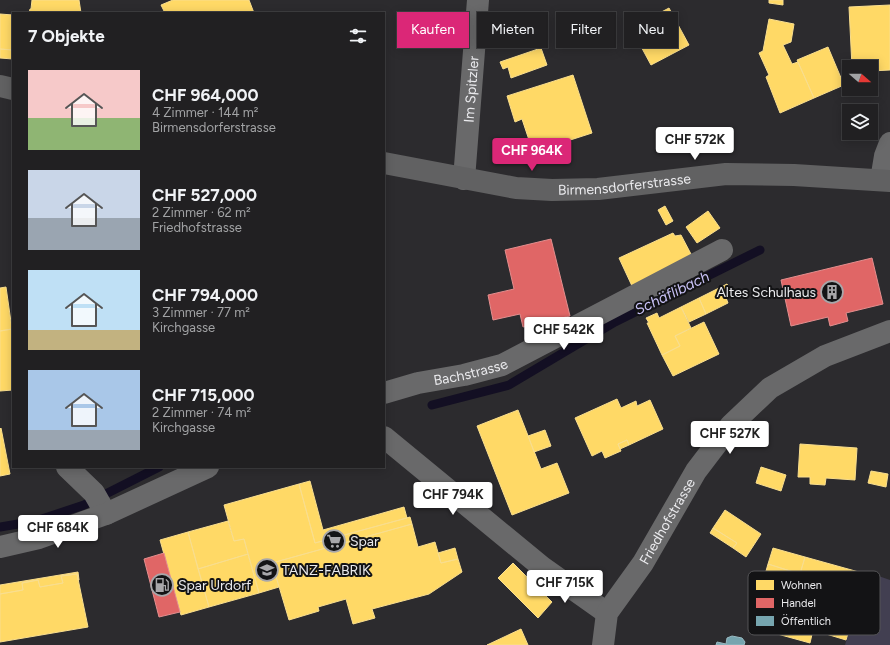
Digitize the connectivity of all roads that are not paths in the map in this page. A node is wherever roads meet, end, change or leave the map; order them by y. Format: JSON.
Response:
{"nodes":[{"id":1,"x":478,"y":0,"type":"edge"},
{"id":2,"x":0,"y":86,"type":"edge"},
{"id":3,"x":12,"y":89,"type":"edge"},
{"id":4,"x":890,"y":143,"type":"edge"},
{"id":5,"x":385,"y":162,"type":"edge"},
{"id":6,"x":464,"y":179,"type":"junction"},
{"id":7,"x":886,"y":180,"type":"edge"},
{"id":8,"x":722,"y":250,"type":"dead end"},
{"id":9,"x":890,"y":331,"type":"edge"},
{"id":10,"x":385,"y":393,"type":"edge"},
{"id":11,"x":385,"y":438,"type":"edge"},
{"id":12,"x":68,"y":468,"type":"edge"},
{"id":13,"x":205,"y":468,"type":"edge"},
{"id":14,"x":101,"y":505,"type":"junction"},
{"id":15,"x":0,"y":547,"type":"edge"},
{"id":16,"x":607,"y":613,"type":"junction"},
{"id":17,"x":603,"y":645,"type":"edge"}],
"edges":[{"from":1,"to":6,"type":"street","name":"Im Spitzler"},
{"from":2,"to":3,"type":"main road"},
{"from":4,"to":7,"type":"street"},
{"from":5,"to":6,"type":"main road","name":"Birmensdorferstrasse"},
{"from":6,"to":7,"type":"main road","name":"Birmensdorferstrasse"},
{"from":8,"to":10,"type":"street","name":"Bachstrasse"},
{"from":9,"to":16,"type":"street","name":"Friedhofstrasse"},
{"from":11,"to":16,"type":"street"},
{"from":12,"to":14,"type":"street"},
{"from":13,"to":14,"type":"street"},
{"from":14,"to":15,"type":"street"},
{"from":16,"to":17,"type":"street"}]}
